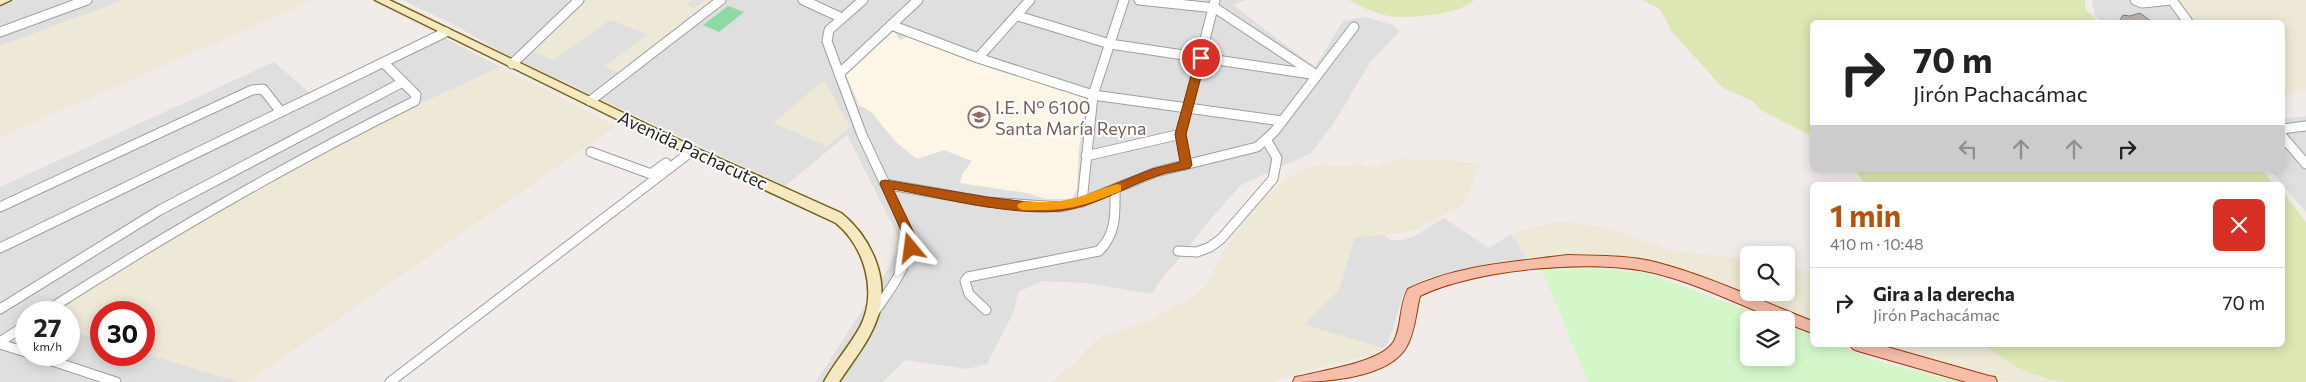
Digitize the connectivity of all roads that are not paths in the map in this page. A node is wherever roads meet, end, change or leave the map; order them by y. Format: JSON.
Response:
{"nodes":[{"id":1,"x":6,"y":0,"type":"edge"},
{"id":2,"x":87,"y":0,"type":"edge"},
{"id":3,"x":380,"y":0,"type":"edge"},
{"id":4,"x":579,"y":0,"type":"edge"},
{"id":5,"x":721,"y":0,"type":"edge"},
{"id":6,"x":803,"y":0,"type":"edge"},
{"id":7,"x":863,"y":0,"type":"edge"},
{"id":8,"x":918,"y":0,"type":"edge"},
{"id":9,"x":1030,"y":0,"type":"edge"},
{"id":10,"x":1124,"y":0,"type":"edge"},
{"id":11,"x":1140,"y":0,"type":"edge"},
{"id":12,"x":2135,"y":0,"type":"edge"},
{"id":13,"x":2172,"y":0,"type":"edge"},
{"id":14,"x":0,"y":2,"type":"edge"},
{"id":15,"x":1215,"y":4,"type":"edge"},
{"id":16,"x":1018,"y":16,"type":"junction"},
{"id":17,"x":842,"y":18,"type":"junction"},
{"id":18,"x":2187,"y":20,"type":"edge"},
{"id":19,"x":891,"y":25,"type":"junction"},
{"id":20,"x":1354,"y":27,"type":"dead end"},
{"id":21,"x":0,"y":32,"type":"edge"},
{"id":22,"x":446,"y":32,"type":"junction"},
{"id":23,"x":1110,"y":44,"type":"junction"},
{"id":24,"x":978,"y":58,"type":"junction"},
{"id":25,"x":1201,"y":58,"type":"junction"},
{"id":26,"x":384,"y":63,"type":"junction"},
{"id":27,"x":512,"y":64,"type":"junction"},
{"id":28,"x":839,"y":74,"type":"junction"},
{"id":29,"x":1317,"y":75,"type":"junction"},
{"id":30,"x":402,"y":82,"type":"junction"},
{"id":31,"x":1093,"y":95,"type":"junction"},
{"id":32,"x":590,"y":101,"type":"junction"},
{"id":33,"x":1187,"y":107,"type":"junction"},
{"id":34,"x":281,"y":112,"type":"junction"},
{"id":35,"x":1282,"y":120,"type":"junction"},
{"id":36,"x":2306,"y":126,"type":"edge"},
{"id":37,"x":2285,"y":129,"type":"edge"},
{"id":38,"x":1180,"y":134,"type":"junction"},
{"id":39,"x":1267,"y":140,"type":"junction"},
{"id":40,"x":2285,"y":140,"type":"edge"},
{"id":41,"x":689,"y":149,"type":"junction"},
{"id":42,"x":591,"y":152,"type":"dead end"},
{"id":43,"x":1086,"y":156,"type":"junction"},
{"id":44,"x":2306,"y":164,"type":"edge"},
{"id":45,"x":1186,"y":165,"type":"junction"},
{"id":46,"x":885,"y":184,"type":"junction"},
{"id":47,"x":1115,"y":189,"type":"junction"},
{"id":48,"x":1082,"y":202,"type":"junction"},
{"id":49,"x":0,"y":207,"type":"edge"},
{"id":50,"x":0,"y":248,"type":"edge"},
{"id":51,"x":1178,"y":251,"type":"dead end"},
{"id":52,"x":62,"y":301,"type":"edge"},
{"id":53,"x":0,"y":309,"type":"edge"},
{"id":54,"x":986,"y":310,"type":"dead end"},
{"id":55,"x":870,"y":320,"type":"junction"},
{"id":56,"x":1810,"y":326,"type":"edge"},
{"id":57,"x":15,"y":333,"type":"edge"},
{"id":58,"x":0,"y":343,"type":"edge"},
{"id":59,"x":1865,"y":347,"type":"edge"},
{"id":60,"x":15,"y":348,"type":"edge"},
{"id":61,"x":67,"y":366,"type":"edge"},
{"id":62,"x":116,"y":382,"type":"edge"},
{"id":63,"x":390,"y":382,"type":"edge"},
{"id":64,"x":831,"y":382,"type":"edge"},
{"id":65,"x":1301,"y":382,"type":"edge"},
{"id":66,"x":1989,"y":382,"type":"edge"}],
"edges":[{"from":1,"to":14,"type":"main road"},
{"from":2,"to":21,"type":"street"},
{"from":3,"to":22,"type":"main road","name":"Avenida Pachacutec"},
{"from":4,"to":27,"type":"street"},
{"from":5,"to":32,"type":"street"},
{"from":6,"to":17,"type":"street"},
{"from":7,"to":17,"type":"street"},
{"from":8,"to":19,"type":"street"},
{"from":9,"to":16,"type":"street"},
{"from":10,"to":23,"type":"street"},
{"from":11,"to":15,"type":"street"},
{"from":12,"to":13,"type":"street"},
{"from":13,"to":18,"type":"street"},
{"from":15,"to":25,"type":"street"},
{"from":15,"to":29,"type":"street"},
{"from":16,"to":23,"type":"street"},
{"from":16,"to":24,"type":"street"},
{"from":17,"to":28,"type":"street"},
{"from":19,"to":24,"type":"street"},
{"from":19,"to":28,"type":"street"},
{"from":20,"to":29,"type":"street"},
{"from":22,"to":26,"type":"street"},
{"from":22,"to":27,"type":"main road","name":"Avenida Pachacutec"},
{"from":23,"to":25,"type":"street"},
{"from":23,"to":31,"type":"street"},
{"from":24,"to":31,"type":"street"},
{"from":25,"to":29,"type":"street"},
{"from":25,"to":33,"type":"street"},
{"from":26,"to":30,"type":"street"},
{"from":26,"to":34,"type":"street"},
{"from":27,"to":32,"type":"main road","name":"Avenida Pachacutec"},
{"from":28,"to":46,"type":"street"},
{"from":29,"to":35,"type":"street"},
{"from":30,"to":52,"type":"street"},
{"from":30,"to":53,"type":"street"},
{"from":31,"to":33,"type":"street"},
{"from":31,"to":43,"type":"street"},
{"from":32,"to":41,"type":"main road","name":"Avenida Pachacutec"},
{"from":33,"to":35,"type":"street"},
{"from":33,"to":38,"type":"street"},
{"from":34,"to":49,"type":"street"},
{"from":34,"to":50,"type":"street"},
{"from":35,"to":39,"type":"street"},
{"from":36,"to":37,"type":"street"},
{"from":38,"to":43,"type":"street"},
{"from":38,"to":45,"type":"street"},
{"from":39,"to":45,"type":"street"},
{"from":39,"to":51,"type":"street"},
{"from":40,"to":44,"type":"street"},
{"from":41,"to":42,"type":"street"},
{"from":41,"to":55,"type":"main road","name":"Avenida Pachacutec"},
{"from":41,"to":63,"type":"street"},
{"from":43,"to":48,"type":"street"},
{"from":45,"to":47,"type":"street"},
{"from":46,"to":48,"type":"street"},
{"from":46,"to":55,"type":"street"},
{"from":47,"to":48,"type":"street"},
{"from":47,"to":54,"type":"street"},
{"from":55,"to":64,"type":"main road","name":"Avenida Pachacutec"},
{"from":56,"to":65,"type":"main road"},
{"from":57,"to":58,"type":"street"},
{"from":58,"to":60,"type":"street"},
{"from":59,"to":66,"type":"main road"},
{"from":61,"to":62,"type":"street"}]}
